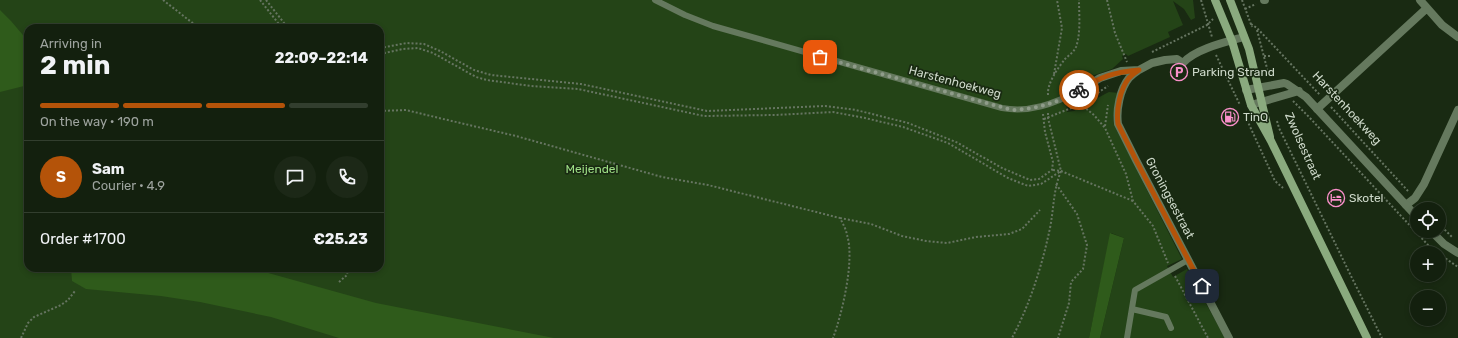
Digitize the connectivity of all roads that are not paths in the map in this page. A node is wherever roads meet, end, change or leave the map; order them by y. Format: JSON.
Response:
{"nodes":[{"id":1,"x":655,"y":0,"type":"edge"},
{"id":2,"x":1215,"y":0,"type":"edge"},
{"id":3,"x":1230,"y":0,"type":"edge"},
{"id":4,"x":1420,"y":0,"type":"edge"},
{"id":5,"x":1427,"y":8,"type":"junction"},
{"id":6,"x":1244,"y":37,"type":"junction"},
{"id":7,"x":1458,"y":37,"type":"edge"},
{"id":8,"x":1232,"y":41,"type":"junction"},
{"id":9,"x":1139,"y":70,"type":"junction"},
{"id":10,"x":1258,"y":87,"type":"junction"},
{"id":11,"x":1246,"y":90,"type":"junction"},
{"id":12,"x":1078,"y":91,"type":"joint"},
{"id":13,"x":1299,"y":91,"type":"junction"},
{"id":14,"x":1262,"y":102,"type":"junction"},
{"id":15,"x":1251,"y":105,"type":"junction"},
{"id":16,"x":1317,"y":109,"type":"junction"},
{"id":17,"x":1458,"y":110,"type":"edge"},
{"id":18,"x":1271,"y":141,"type":"junction"},
{"id":19,"x":1406,"y":205,"type":"junction"},
{"id":20,"x":1410,"y":209,"type":"edge"},
{"id":21,"x":1438,"y":238,"type":"edge"},
{"id":22,"x":1458,"y":253,"type":"edge"},
{"id":23,"x":1188,"y":260,"type":"junction"},
{"id":24,"x":1132,"y":309,"type":"junction"},
{"id":25,"x":1171,"y":328,"type":"dead end"},
{"id":26,"x":1127,"y":338,"type":"edge"},
{"id":27,"x":1230,"y":338,"type":"edge"},
{"id":28,"x":1367,"y":338,"type":"edge"}],
"edges":[{"from":1,"to":12,"type":"lane","name":"Harstenhoekweg"},
{"from":2,"to":8,"type":"main road","name":"Zwolsestraat"},
{"from":3,"to":6,"type":"main road","name":"Zwolsestraat"},
{"from":4,"to":5,"type":"street"},
{"from":5,"to":7,"type":"street"},
{"from":5,"to":16,"type":"street"},
{"from":6,"to":8,"type":"street","name":"Harstenhoekweg"},
{"from":6,"to":10,"type":"main road","name":"Zwolsestraat"},
{"from":8,"to":9,"type":"street","name":"Harstenhoekweg"},
{"from":8,"to":11,"type":"main road","name":"Zwolsestraat"},
{"from":9,"to":12,"type":"street","name":"Harstenhoekweg"},
{"from":9,"to":23,"type":"street","name":"Groningsestraat"},
{"from":10,"to":11,"type":"street","name":"Harstenhoekweg"},
{"from":10,"to":13,"type":"street","name":"Harstenhoekweg"},
{"from":10,"to":14,"type":"main road","name":"Zwolsestraat"},
{"from":11,"to":15,"type":"main road","name":"Zwolsestraat"},
{"from":13,"to":14,"type":"street","name":"Harstenhoekweg"},
{"from":13,"to":16,"type":"street","name":"Harstenhoekweg"},
{"from":14,"to":15,"type":"street","name":"Harstenhoekweg"},
{"from":14,"to":18,"type":"main road","name":"Zwolsestraat"},
{"from":15,"to":18,"type":"main road","name":"Zwolsestraat"},
{"from":16,"to":19,"type":"street","name":"Harstenhoekweg"},
{"from":17,"to":19,"type":"street"},
{"from":18,"to":28,"type":"main road","name":"Zwolsestraat"},
{"from":19,"to":20,"type":"street","name":"Harstenhoekweg"},
{"from":21,"to":22,"type":"street"},
{"from":23,"to":24,"type":"lane"},
{"from":23,"to":27,"type":"street","name":"Groningsestraat"},
{"from":24,"to":25,"type":"lane"},
{"from":24,"to":26,"type":"lane"}]}
